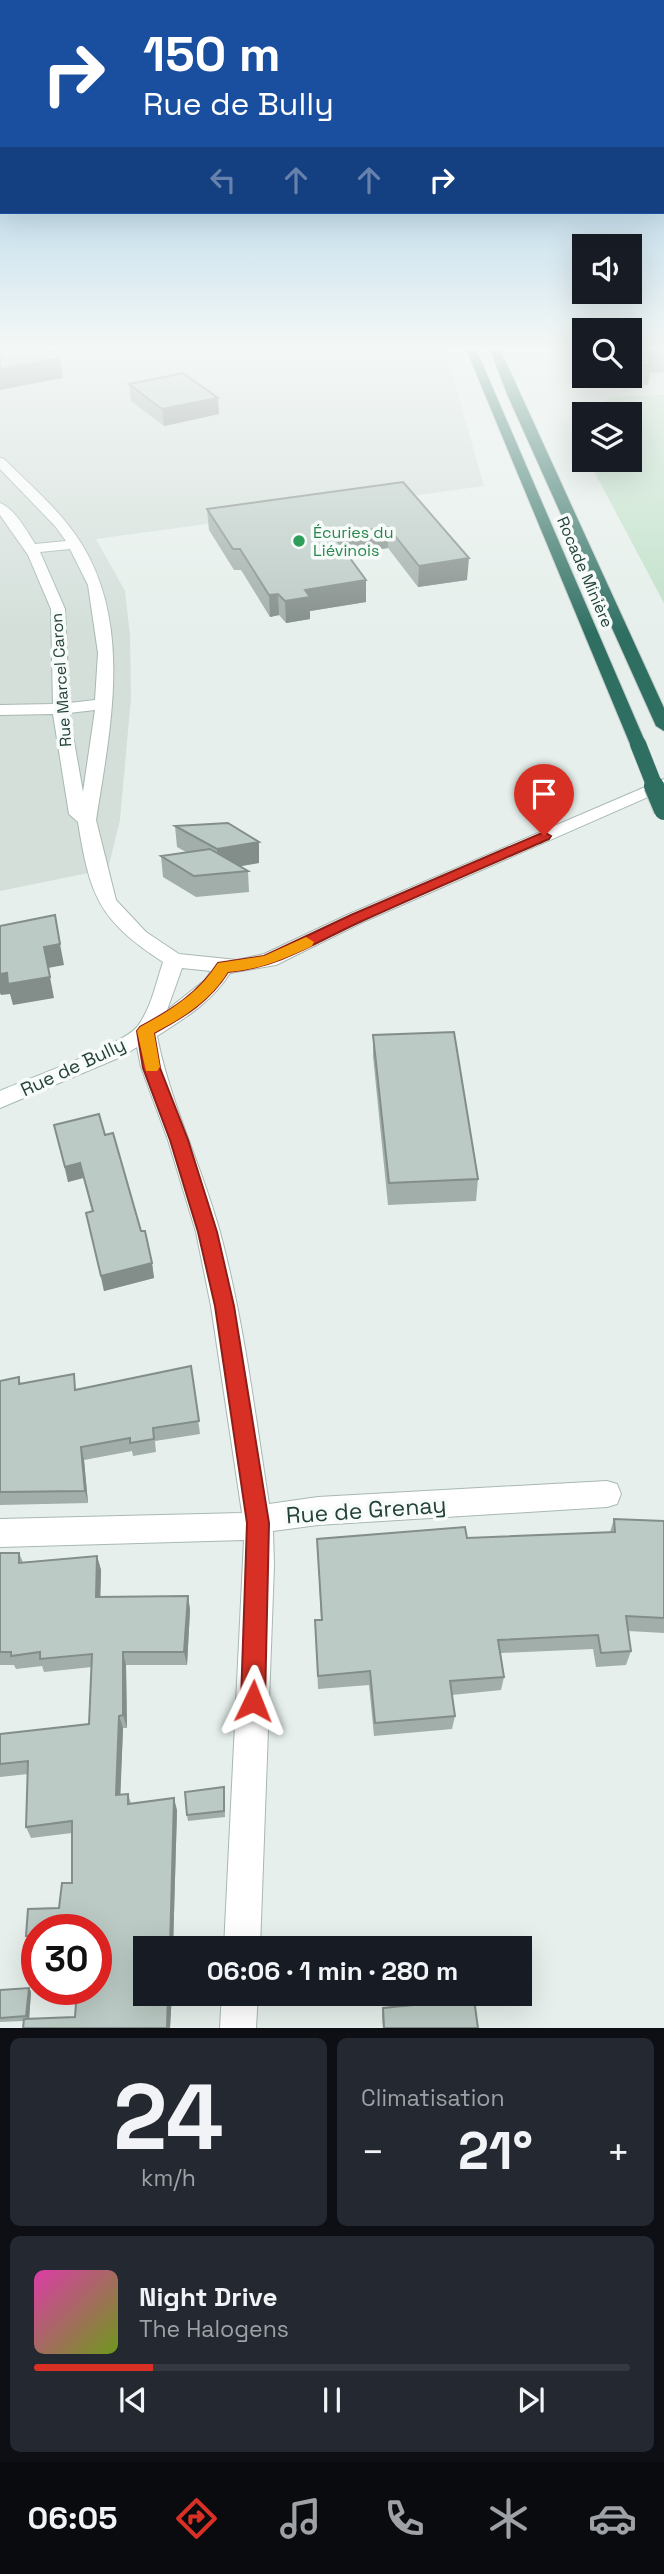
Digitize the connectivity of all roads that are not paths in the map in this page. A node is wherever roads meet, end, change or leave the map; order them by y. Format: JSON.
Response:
{"nodes":[{"id":1,"x":511,"y":444,"type":"edge"},
{"id":2,"x":536,"y":444,"type":"edge"},
{"id":3,"x":0,"y":462,"type":"edge"},
{"id":4,"x":0,"y":507,"type":"edge"},
{"id":5,"x":75,"y":544,"type":"junction"},
{"id":6,"x":32,"y":550,"type":"junction"},
{"id":7,"x":104,"y":704,"type":"junction"},
{"id":8,"x":62,"y":706,"type":"junction"},
{"id":9,"x":0,"y":710,"type":"edge"},
{"id":10,"x":664,"y":726,"type":"edge"},
{"id":11,"x":664,"y":784,"type":"edge"},
{"id":12,"x":664,"y":810,"type":"edge"},
{"id":13,"x":86,"y":820,"type":"junction"},
{"id":14,"x":174,"y":960,"type":"junction"},
{"id":15,"x":224,"y":967,"type":"junction"},
{"id":16,"x":145,"y":1031,"type":"junction"},
{"id":17,"x":0,"y":1100,"type":"edge"},
{"id":18,"x":607,"y":1494,"type":"dead end"},
{"id":19,"x":258,"y":1523,"type":"junction"},
{"id":20,"x":0,"y":1533,"type":"edge"},
{"id":21,"x":243,"y":1936,"type":"edge"},
{"id":22,"x":239,"y":2006,"type":"edge"},
{"id":23,"x":238,"y":2028,"type":"edge"}],
"edges":[{"from":1,"to":12,"type":"highway","name":"Rocade Minière","bridge":true},
{"from":2,"to":10,"type":"highway","name":"Rocade Minière"},
{"from":3,"to":5,"type":"street","name":"Rue Marcel Caron"},
{"from":4,"to":6,"type":"street","name":"Rue Marcel Caron"},
{"from":5,"to":6,"type":"street"},
{"from":5,"to":7,"type":"street","name":"Rue Marcel Caron"},
{"from":6,"to":8,"type":"street","name":"Rue Marcel Caron"},
{"from":7,"to":8,"type":"street"},
{"from":7,"to":13,"type":"street","name":"Rue Marcel Caron"},
{"from":8,"to":9,"type":"street"},
{"from":8,"to":13,"type":"street","name":"Rue Marcel Caron"},
{"from":11,"to":15,"type":"street"},
{"from":13,"to":14,"type":"street","name":"Rue Marcel Caron"},
{"from":14,"to":15,"type":"street"},
{"from":14,"to":16,"type":"street","name":"Rue de Bully"},
{"from":15,"to":16,"type":"street","name":"Rue de Bully"},
{"from":16,"to":17,"type":"street","name":"Rue de Bully"},
{"from":16,"to":19,"type":"street"},
{"from":18,"to":19,"type":"street","name":"Rue de Grenay"},
{"from":19,"to":20,"type":"street","name":"Rue de Grenay"},
{"from":19,"to":21,"type":"street"},
{"from":22,"to":23,"type":"street"}]}
